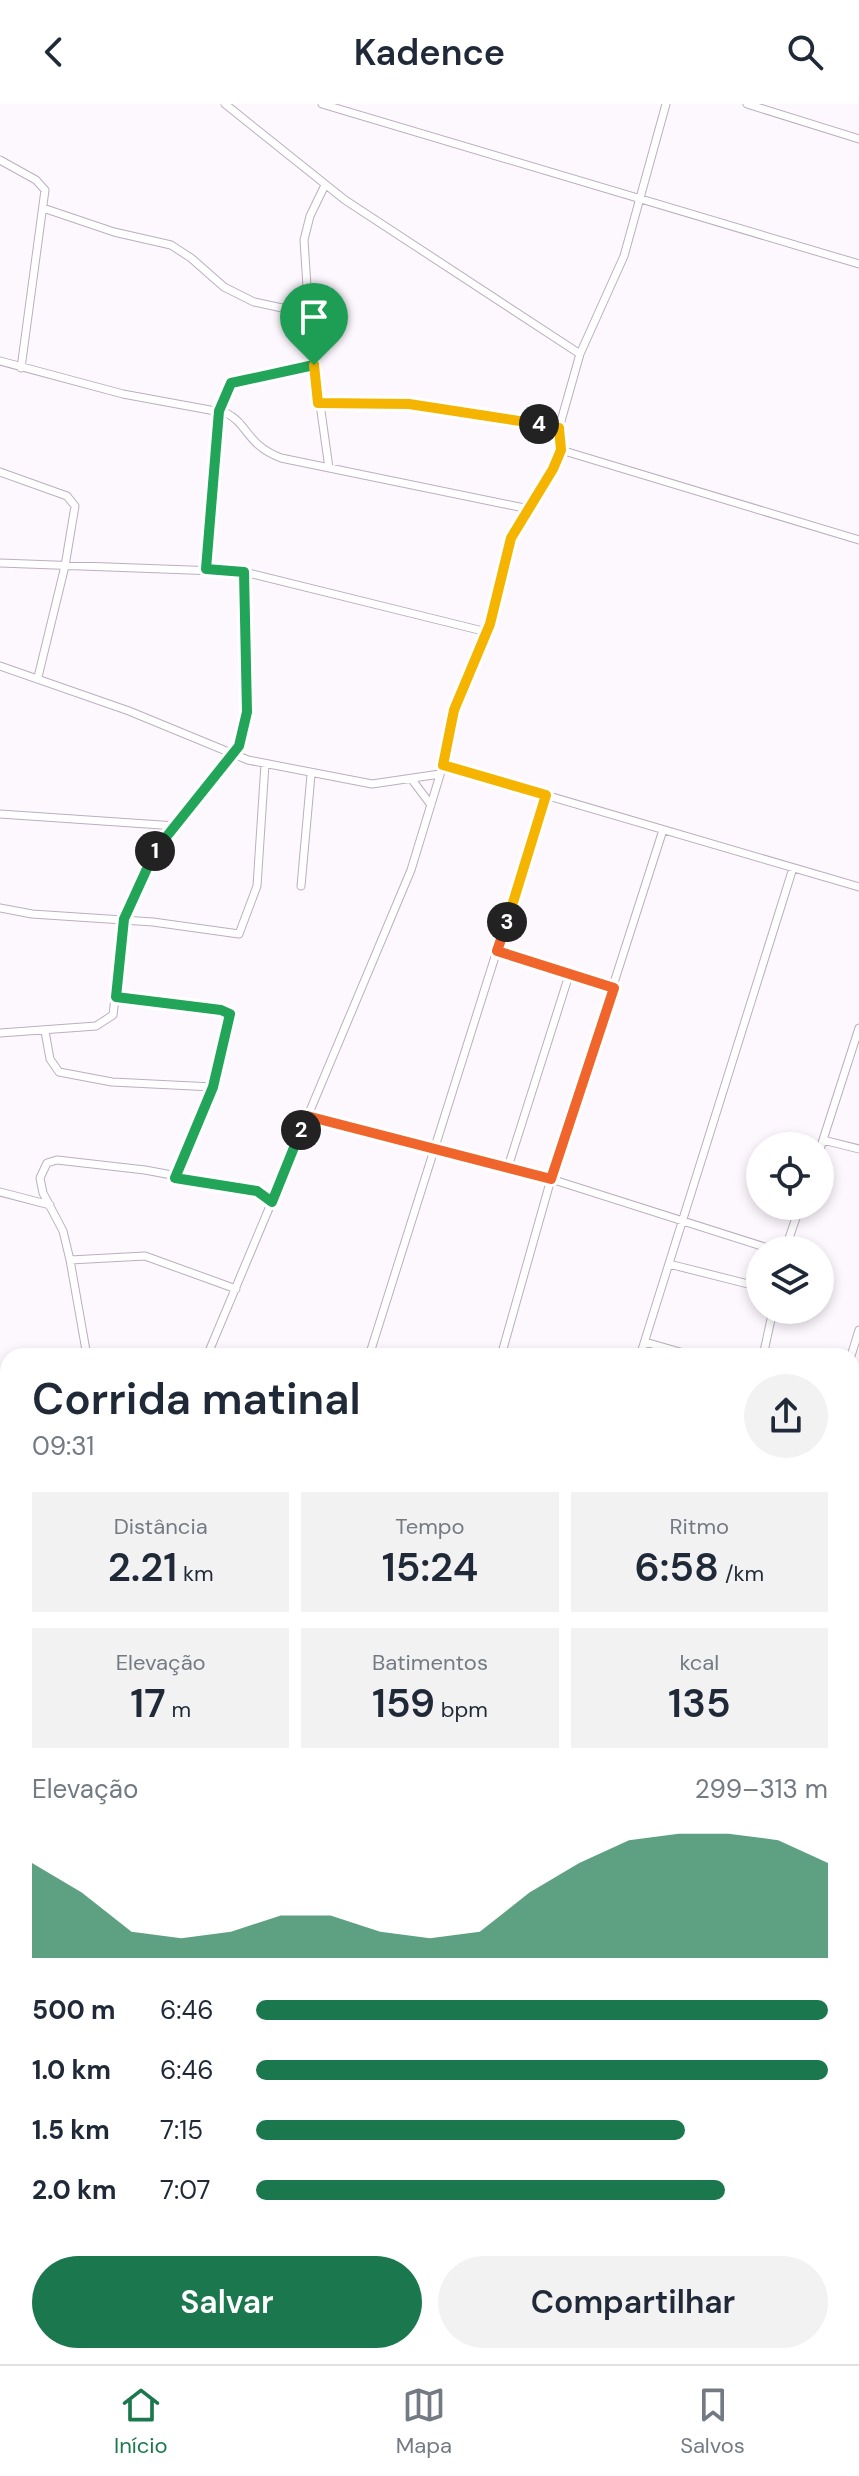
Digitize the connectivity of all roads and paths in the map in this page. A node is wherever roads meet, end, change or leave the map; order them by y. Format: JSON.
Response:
{"nodes":[{"id":1,"x":225,"y":104,"type":"edge"},
{"id":2,"x":322,"y":104,"type":"edge"},
{"id":3,"x":666,"y":104,"type":"edge"},
{"id":4,"x":747,"y":104,"type":"edge"},
{"id":5,"x":859,"y":139,"type":"edge"},
{"id":6,"x":0,"y":160,"type":"edge"},
{"id":7,"x":325,"y":185,"type":"junction"},
{"id":8,"x":640,"y":199,"type":"junction"},
{"id":9,"x":43,"y":208,"type":"junction"},
{"id":10,"x":859,"y":262,"type":"edge"},
{"id":11,"x":308,"y":307,"type":"junction"},
{"id":12,"x":580,"y":354,"type":"junction"},
{"id":13,"x":0,"y":361,"type":"edge"},
{"id":14,"x":314,"y":365,"type":"junction"},
{"id":15,"x":21,"y":368,"type":"junction"},
{"id":16,"x":318,"y":403,"type":"junction"},
{"id":17,"x":219,"y":411,"type":"junction"},
{"id":18,"x":559,"y":428,"type":"junction"},
{"id":19,"x":561,"y":450,"type":"junction"},
{"id":20,"x":329,"y":468,"type":"junction"},
{"id":21,"x":0,"y":472,"type":"edge"},
{"id":22,"x":529,"y":509,"type":"junction"},
{"id":23,"x":859,"y":540,"type":"edge"},
{"id":24,"x":0,"y":563,"type":"edge"},
{"id":25,"x":65,"y":566,"type":"junction"},
{"id":26,"x":206,"y":569,"type":"junction"},
{"id":27,"x":244,"y":572,"type":"junction"},
{"id":28,"x":487,"y":632,"type":"junction"},
{"id":29,"x":0,"y":666,"type":"edge"},
{"id":30,"x":38,"y":677,"type":"junction"},
{"id":31,"x":233,"y":755,"type":"junction"},
{"id":32,"x":265,"y":764,"type":"junction"},
{"id":33,"x":442,"y":770,"type":"junction"},
{"id":34,"x":311,"y":775,"type":"junction"},
{"id":35,"x":413,"y":781,"type":"junction"},
{"id":36,"x":546,"y":795,"type":"junction"},
{"id":37,"x":431,"y":805,"type":"junction"},
{"id":38,"x":0,"y":814,"type":"edge"},
{"id":39,"x":176,"y":826,"type":"junction"},
{"id":40,"x":663,"y":830,"type":"junction"},
{"id":41,"x":793,"y":868,"type":"junction"},
{"id":42,"x":301,"y":886,"type":"dead end"},
{"id":43,"x":859,"y":887,"type":"edge"},
{"id":44,"x":0,"y":908,"type":"edge"},
{"id":45,"x":124,"y":919,"type":"junction"},
{"id":46,"x":497,"y":951,"type":"junction"},
{"id":47,"x":570,"y":972,"type":"junction"},
{"id":48,"x":614,"y":988,"type":"junction"},
{"id":49,"x":116,"y":997,"type":"junction"},
{"id":50,"x":859,"y":1028,"type":"edge"},
{"id":51,"x":45,"y":1031,"type":"junction"},
{"id":52,"x":0,"y":1033,"type":"edge"},
{"id":53,"x":848,"y":1061,"type":"junction"},
{"id":54,"x":859,"y":1064,"type":"edge"},
{"id":55,"x":213,"y":1087,"type":"junction"},
{"id":56,"x":307,"y":1116,"type":"junction"},
{"id":57,"x":826,"y":1132,"type":"edge"},
{"id":58,"x":834,"y":1143,"type":"edge"},
{"id":59,"x":434,"y":1147,"type":"junction"},
{"id":60,"x":859,"y":1149,"type":"edge"},
{"id":61,"x":508,"y":1167,"type":"junction"},
{"id":62,"x":175,"y":1178,"type":"junction"},
{"id":63,"x":551,"y":1179,"type":"junction"},
{"id":64,"x":0,"y":1192,"type":"edge"},
{"id":65,"x":272,"y":1202,"type":"junction"},
{"id":66,"x":50,"y":1205,"type":"junction"},
{"id":67,"x":682,"y":1220,"type":"junction"},
{"id":68,"x":746,"y":1241,"type":"edge"},
{"id":69,"x":70,"y":1260,"type":"junction"},
{"id":70,"x":669,"y":1264,"type":"junction"},
{"id":71,"x":746,"y":1283,"type":"edge"},
{"id":72,"x":236,"y":1289,"type":"junction"},
{"id":73,"x":770,"y":1324,"type":"edge"},
{"id":74,"x":645,"y":1342,"type":"junction"},
{"id":75,"x":86,"y":1348,"type":"edge"},
{"id":76,"x":211,"y":1348,"type":"edge"},
{"id":77,"x":371,"y":1348,"type":"edge"},
{"id":78,"x":503,"y":1348,"type":"edge"},
{"id":79,"x":643,"y":1348,"type":"edge"},
{"id":80,"x":666,"y":1348,"type":"edge"},
{"id":81,"x":765,"y":1348,"type":"edge"}],
"edges":[{"from":1,"to":7,"type":"street"},
{"from":2,"to":8,"type":"street"},
{"from":3,"to":8,"type":"street"},
{"from":4,"to":5,"type":"street"},
{"from":6,"to":9,"type":"street"},
{"from":7,"to":11,"type":"street"},
{"from":7,"to":12,"type":"street"},
{"from":8,"to":10,"type":"street"},
{"from":8,"to":12,"type":"street"},
{"from":9,"to":11,"type":"street"},
{"from":9,"to":15,"type":"street"},
{"from":11,"to":14,"type":"street"},
{"from":12,"to":18,"type":"street"},
{"from":13,"to":15,"type":"street"},
{"from":14,"to":16,"type":"street"},
{"from":14,"to":17,"type":"street"},
{"from":15,"to":17,"type":"street"},
{"from":16,"to":18,"type":"street"},
{"from":16,"to":20,"type":"street"},
{"from":17,"to":20,"type":"street"},
{"from":17,"to":26,"type":"street"},
{"from":18,"to":19,"type":"street"},
{"from":19,"to":22,"type":"street"},
{"from":19,"to":23,"type":"street"},
{"from":20,"to":22,"type":"street"},
{"from":21,"to":25,"type":"street"},
{"from":22,"to":28,"type":"street"},
{"from":24,"to":25,"type":"street"},
{"from":25,"to":26,"type":"street"},
{"from":25,"to":30,"type":"street"},
{"from":26,"to":27,"type":"street"},
{"from":27,"to":28,"type":"street"},
{"from":27,"to":31,"type":"street"},
{"from":28,"to":33,"type":"street"},
{"from":29,"to":30,"type":"street"},
{"from":30,"to":31,"type":"street"},
{"from":31,"to":32,"type":"street"},
{"from":31,"to":39,"type":"street"},
{"from":32,"to":34,"type":"street"},
{"from":32,"to":45,"type":"street"},
{"from":33,"to":35,"type":"street"},
{"from":33,"to":36,"type":"street"},
{"from":33,"to":37,"type":"street"},
{"from":34,"to":35,"type":"street"},
{"from":34,"to":42,"type":"street"},
{"from":35,"to":37,"type":"street"},
{"from":36,"to":40,"type":"street"},
{"from":36,"to":46,"type":"street"},
{"from":37,"to":56,"type":"street"},
{"from":38,"to":39,"type":"street"},
{"from":39,"to":45,"type":"street"},
{"from":40,"to":41,"type":"street"},
{"from":40,"to":48,"type":"street"},
{"from":41,"to":43,"type":"street"},
{"from":41,"to":67,"type":"street"},
{"from":44,"to":45,"type":"street"},
{"from":45,"to":49,"type":"street"},
{"from":46,"to":47,"type":"street"},
{"from":46,"to":59,"type":"street"},
{"from":47,"to":48,"type":"street"},
{"from":47,"to":61,"type":"street"},
{"from":48,"to":63,"type":"street"},
{"from":49,"to":51,"type":"street"},
{"from":49,"to":55,"type":"street"},
{"from":50,"to":53,"type":"street"},
{"from":51,"to":52,"type":"street"},
{"from":51,"to":55,"type":"street"},
{"from":53,"to":54,"type":"street"},
{"from":53,"to":57,"type":"street"},
{"from":55,"to":62,"type":"street"},
{"from":56,"to":59,"type":"street"},
{"from":56,"to":65,"type":"street"},
{"from":58,"to":60,"type":"street"},
{"from":59,"to":61,"type":"street"},
{"from":59,"to":77,"type":"street"},
{"from":61,"to":63,"type":"street"},
{"from":62,"to":65,"type":"street"},
{"from":62,"to":66,"type":"street"},
{"from":63,"to":67,"type":"street"},
{"from":63,"to":78,"type":"street"},
{"from":64,"to":66,"type":"street"},
{"from":65,"to":72,"type":"street"},
{"from":66,"to":69,"type":"street"},
{"from":67,"to":68,"type":"street"},
{"from":67,"to":70,"type":"street"},
{"from":69,"to":72,"type":"street"},
{"from":69,"to":75,"type":"street"},
{"from":70,"to":71,"type":"street"},
{"from":70,"to":74,"type":"street"},
{"from":72,"to":76,"type":"street"},
{"from":73,"to":81,"type":"street"},
{"from":74,"to":79,"type":"street"},
{"from":74,"to":80,"type":"street"}]}
